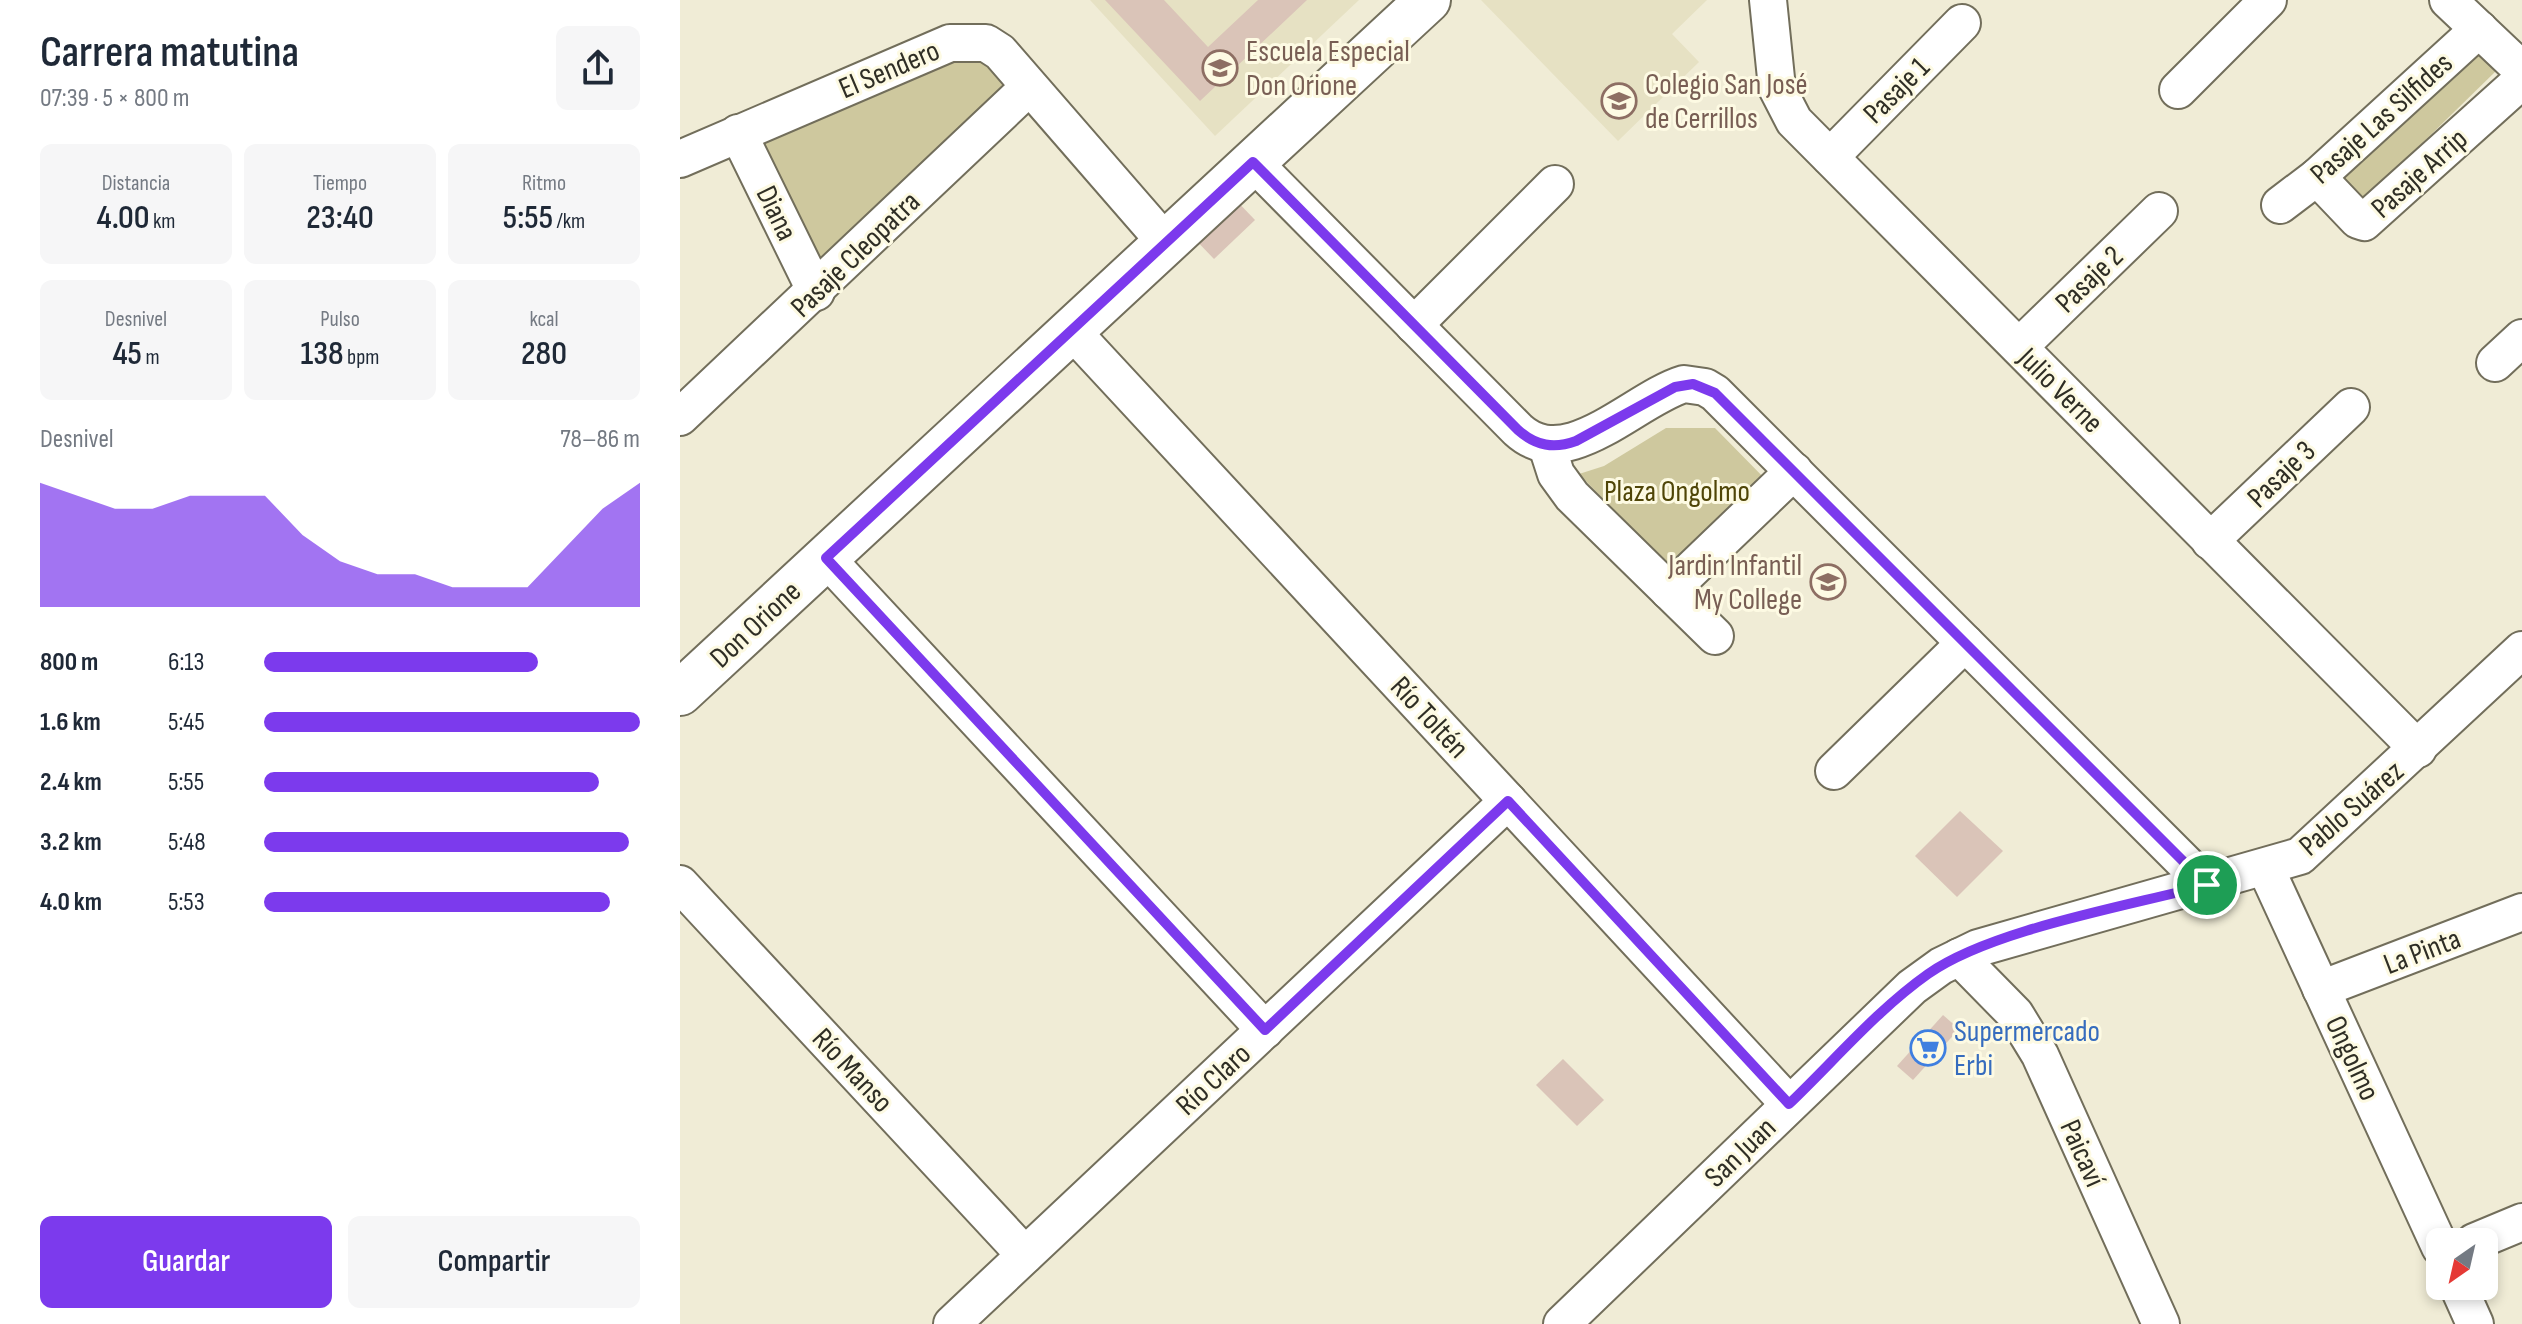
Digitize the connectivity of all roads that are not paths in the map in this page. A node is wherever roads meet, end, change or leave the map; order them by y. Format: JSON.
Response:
{"nodes":[{"id":1,"x":1428,"y":0,"type":"edge"},
{"id":2,"x":1768,"y":0,"type":"edge"},
{"id":3,"x":2268,"y":0,"type":"edge"},
{"id":4,"x":2448,"y":0,"type":"edge"},
{"id":5,"x":1962,"y":23,"type":"dead end"},
{"id":6,"x":2479,"y":29,"type":"junction"},
{"id":7,"x":2522,"y":70,"type":"edge"},
{"id":8,"x":2522,"y":80,"type":"edge"},
{"id":9,"x":1028,"y":88,"type":"junction"},
{"id":10,"x":2178,"y":90,"type":"dead end"},
{"id":11,"x":738,"y":133,"type":"junction"},
{"id":12,"x":1830,"y":157,"type":"junction"},
{"id":13,"x":680,"y":159,"type":"edge"},
{"id":14,"x":1253,"y":162,"type":"junction"},
{"id":15,"x":2317,"y":177,"type":"junction"},
{"id":16,"x":1555,"y":184,"type":"dead end"},
{"id":17,"x":2280,"y":205,"type":"dead end"},
{"id":18,"x":2159,"y":211,"type":"dead end"},
{"id":19,"x":1166,"y":243,"type":"junction"},
{"id":20,"x":816,"y":292,"type":"junction"},
{"id":21,"x":1414,"y":325,"type":"junction"},
{"id":22,"x":1071,"y":330,"type":"junction"},
{"id":23,"x":2522,"y":338,"type":"edge"},
{"id":24,"x":2019,"y":347,"type":"junction"},
{"id":25,"x":2495,"y":363,"type":"dead end"},
{"id":26,"x":2351,"y":407,"type":"dead end"},
{"id":27,"x":680,"y":417,"type":"edge"},
{"id":28,"x":1547,"y":446,"type":"junction"},
{"id":29,"x":1794,"y":471,"type":"junction"},
{"id":30,"x":2210,"y":541,"type":"junction"},
{"id":31,"x":826,"y":558,"type":"junction"},
{"id":32,"x":1669,"y":591,"type":"junction"},
{"id":33,"x":1715,"y":636,"type":"dead end"},
{"id":34,"x":1965,"y":643,"type":"junction"},
{"id":35,"x":2522,"y":650,"type":"edge"},
{"id":36,"x":680,"y":693,"type":"edge"},
{"id":37,"x":2418,"y":749,"type":"junction"},
{"id":38,"x":1834,"y":771,"type":"dead end"},
{"id":39,"x":1508,"y":801,"type":"junction"},
{"id":40,"x":2266,"y":869,"type":"junction"},
{"id":41,"x":680,"y":884,"type":"edge"},
{"id":42,"x":2207,"y":885,"type":"junction"},
{"id":43,"x":2522,"y":912,"type":"edge"},
{"id":44,"x":1959,"y":957,"type":"junction"},
{"id":45,"x":2321,"y":989,"type":"junction"},
{"id":46,"x":1265,"y":1030,"type":"junction"},
{"id":47,"x":1789,"y":1104,"type":"junction"},
{"id":48,"x":2522,"y":1222,"type":"edge"},
{"id":49,"x":2431,"y":1228,"type":"edge"},
{"id":50,"x":2498,"y":1232,"type":"edge"},
{"id":51,"x":1025,"y":1255,"type":"junction"},
{"id":52,"x":2464,"y":1300,"type":"edge"},
{"id":53,"x":952,"y":1324,"type":"edge"},
{"id":54,"x":1562,"y":1324,"type":"edge"},
{"id":55,"x":2161,"y":1324,"type":"edge"},
{"id":56,"x":2475,"y":1324,"type":"edge"}],
"edges":[{"from":1,"to":14,"type":"street","name":"Don Orione"},
{"from":2,"to":12,"type":"street","name":"Julio Verne"},
{"from":3,"to":10,"type":"street"},
{"from":4,"to":6,"type":"street"},
{"from":5,"to":12,"type":"street","name":"Pasaje 1"},
{"from":6,"to":7,"type":"street"},
{"from":6,"to":15,"type":"street","name":"Pasaje Las Silfides"},
{"from":8,"to":15,"type":"street","name":"Pasaje Arrip"},
{"from":9,"to":11,"type":"street","name":"El Sendero"},
{"from":9,"to":19,"type":"street","name":"El Sendero"},
{"from":9,"to":20,"type":"street","name":"Pasaje Cleopatra"},
{"from":11,"to":13,"type":"street","name":"El Sendero"},
{"from":11,"to":20,"type":"street","name":"Diana"},
{"from":12,"to":24,"type":"street","name":"Julio Verne"},
{"from":14,"to":19,"type":"street","name":"Don Orione"},
{"from":14,"to":21,"type":"street"},
{"from":15,"to":17,"type":"street","name":"Pasaje Las Silfides"},
{"from":16,"to":21,"type":"street"},
{"from":18,"to":24,"type":"street","name":"Pasaje 2"},
{"from":19,"to":22,"type":"street","name":"Don Orione"},
{"from":20,"to":27,"type":"street","name":"Pasaje Cleopatra"},
{"from":21,"to":28,"type":"street"},
{"from":22,"to":31,"type":"street","name":"Don Orione"},
{"from":22,"to":39,"type":"street","name":"Río Toltén"},
{"from":23,"to":25,"type":"street"},
{"from":24,"to":30,"type":"street","name":"Julio Verne"},
{"from":26,"to":30,"type":"street","name":"Pasaje 3"},
{"from":28,"to":29,"type":"street"},
{"from":28,"to":32,"type":"street"},
{"from":29,"to":32,"type":"street"},
{"from":29,"to":34,"type":"street"},
{"from":30,"to":37,"type":"street","name":"Julio Verne"},
{"from":31,"to":36,"type":"street","name":"Don Orione"},
{"from":31,"to":46,"type":"street"},
{"from":32,"to":33,"type":"street"},
{"from":34,"to":38,"type":"street"},
{"from":34,"to":42,"type":"street"},
{"from":35,"to":37,"type":"street","name":"Pablo Suárez"},
{"from":37,"to":40,"type":"street","name":"Pablo Suárez"},
{"from":39,"to":46,"type":"street","name":"Río Claro"},
{"from":39,"to":47,"type":"street","name":"Río Toltén"},
{"from":40,"to":42,"type":"street","name":"Pablo Suárez"},
{"from":40,"to":45,"type":"street","name":"Ongolmo"},
{"from":41,"to":51,"type":"street","name":"Río Manso"},
{"from":42,"to":44,"type":"street","name":"Pablo Suárez"},
{"from":43,"to":45,"type":"street","name":"La Pinta"},
{"from":44,"to":47,"type":"street","name":"San Juan"},
{"from":44,"to":55,"type":"street","name":"Paicaví"},
{"from":45,"to":49,"type":"street","name":"Ongolmo"},
{"from":46,"to":51,"type":"street","name":"Río Claro"},
{"from":47,"to":54,"type":"street","name":"San Juan"},
{"from":48,"to":50,"type":"street"},
{"from":51,"to":53,"type":"street","name":"Río Claro"},
{"from":52,"to":56,"type":"street"}]}
